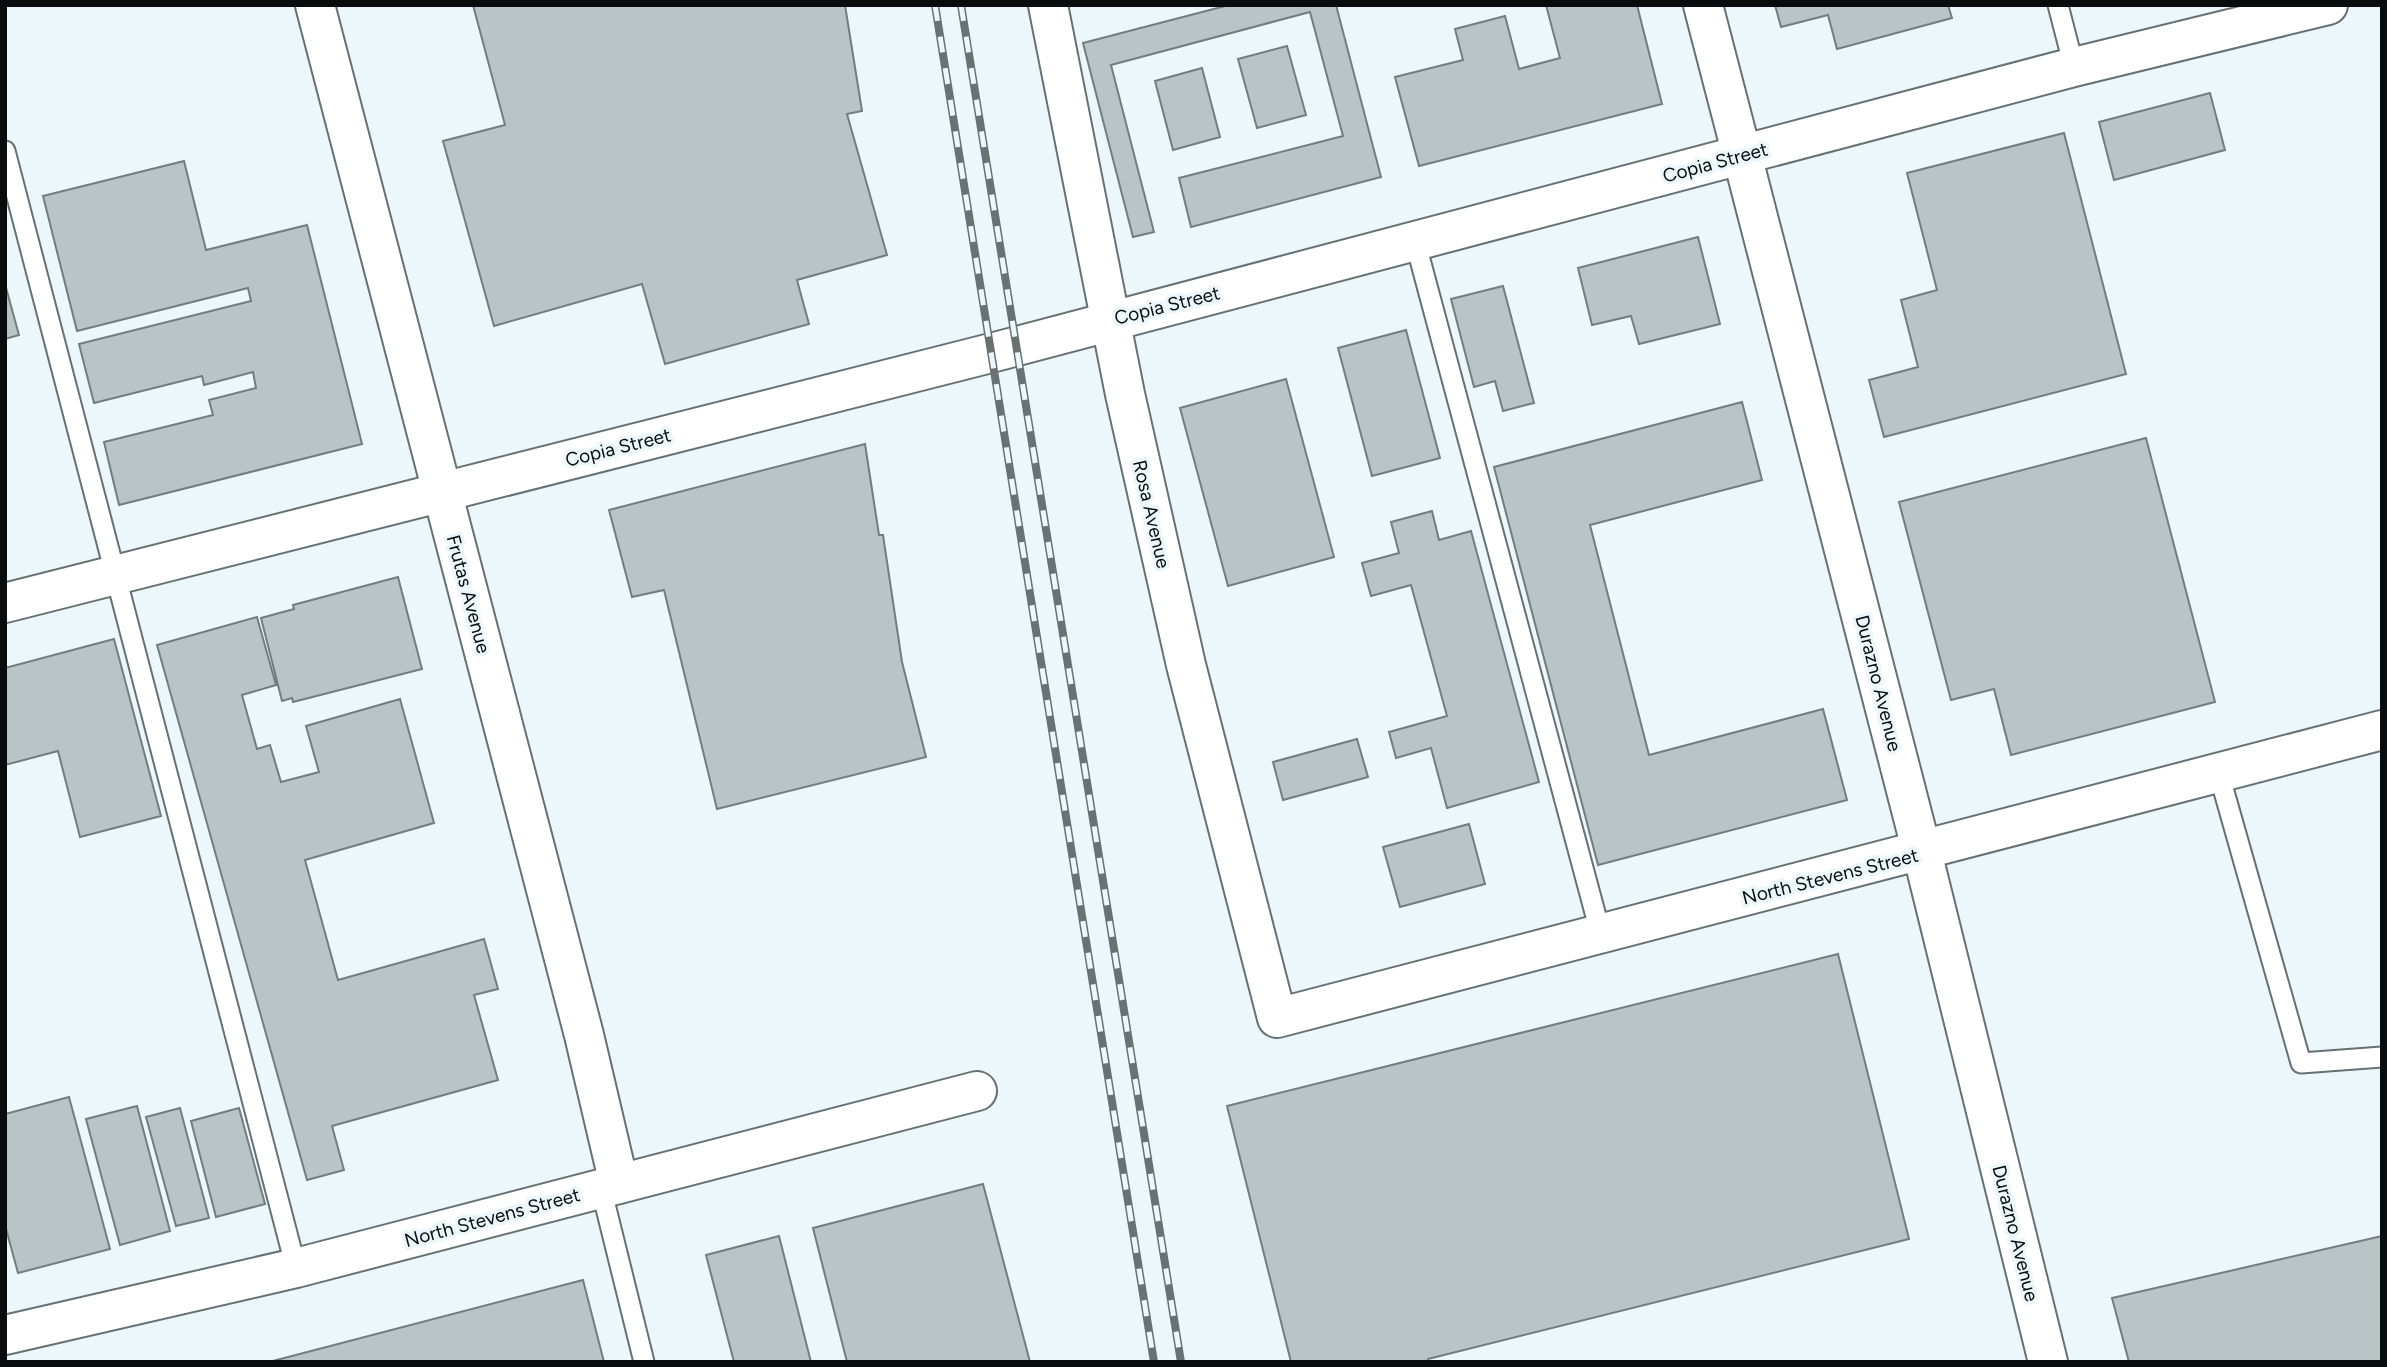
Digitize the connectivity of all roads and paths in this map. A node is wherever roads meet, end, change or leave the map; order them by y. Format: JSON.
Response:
{"nodes":[{"id":1,"x":315,"y":5,"type":"edge"},
{"id":2,"x":1048,"y":5,"type":"edge"},
{"id":3,"x":1703,"y":5,"type":"edge"},
{"id":4,"x":2058,"y":5,"type":"edge"},
{"id":5,"x":2328,"y":5,"type":"edge"},
{"id":6,"x":2074,"y":67,"type":"junction"},
{"id":7,"x":5,"y":151,"type":"edge"},
{"id":8,"x":1742,"y":155,"type":"junction"},
{"id":9,"x":1415,"y":241,"type":"junction"},
{"id":10,"x":1110,"y":320,"type":"junction"},
{"id":11,"x":443,"y":492,"type":"junction"},
{"id":12,"x":116,"y":573,"type":"junction"},
{"id":13,"x":5,"y":603,"type":"edge"},
{"id":14,"x":2382,"y":730,"type":"edge"},
{"id":15,"x":2219,"y":774,"type":"junction"},
{"id":16,"x":1922,"y":852,"type":"junction"},
{"id":17,"x":1601,"y":935,"type":"junction"},
{"id":18,"x":1278,"y":1018,"type":"joint"},
{"id":19,"x":2382,"y":1057,"type":"edge"},
{"id":20,"x":976,"y":1091,"type":"dead end"},
{"id":21,"x":610,"y":1186,"type":"junction"},
{"id":22,"x":296,"y":1268,"type":"junction"},
{"id":23,"x":5,"y":1335,"type":"edge"},
{"id":24,"x":644,"y":1362,"type":"edge"},
{"id":25,"x":2048,"y":1362,"type":"edge"}],
"edges":[{"from":1,"to":11,"type":"street","name":"Frutas Avenue"},
{"from":2,"to":10,"type":"street","name":"Rosa Avenue"},
{"from":3,"to":8,"type":"street","name":"Durazno Avenue"},
{"from":4,"to":6,"type":"lane"},
{"from":5,"to":6,"type":"street","name":"Copia Street"},
{"from":6,"to":8,"type":"street","name":"Copia Street"},
{"from":7,"to":12,"type":"lane"},
{"from":8,"to":9,"type":"street","name":"Copia Street"},
{"from":8,"to":16,"type":"street","name":"Durazno Avenue"},
{"from":9,"to":10,"type":"street","name":"Copia Street"},
{"from":9,"to":17,"type":"lane"},
{"from":10,"to":11,"type":"street","name":"Copia Street"},
{"from":10,"to":18,"type":"street","name":"Rosa Avenue"},
{"from":11,"to":12,"type":"street","name":"Copia Street"},
{"from":11,"to":21,"type":"street","name":"Frutas Avenue"},
{"from":12,"to":13,"type":"street","name":"Copia Street"},
{"from":12,"to":22,"type":"lane"},
{"from":14,"to":15,"type":"street","name":"North Stevens Street"},
{"from":15,"to":16,"type":"street","name":"North Stevens Street"},
{"from":15,"to":19,"type":"lane"},
{"from":16,"to":17,"type":"street","name":"North Stevens Street"},
{"from":16,"to":25,"type":"street","name":"Durazno Avenue"},
{"from":17,"to":18,"type":"street","name":"North Stevens Street"},
{"from":20,"to":21,"type":"street","name":"North Stevens Street"},
{"from":21,"to":22,"type":"street","name":"North Stevens Street"},
{"from":21,"to":24,"type":"lane"},
{"from":22,"to":23,"type":"street","name":"North Stevens Street"}]}
